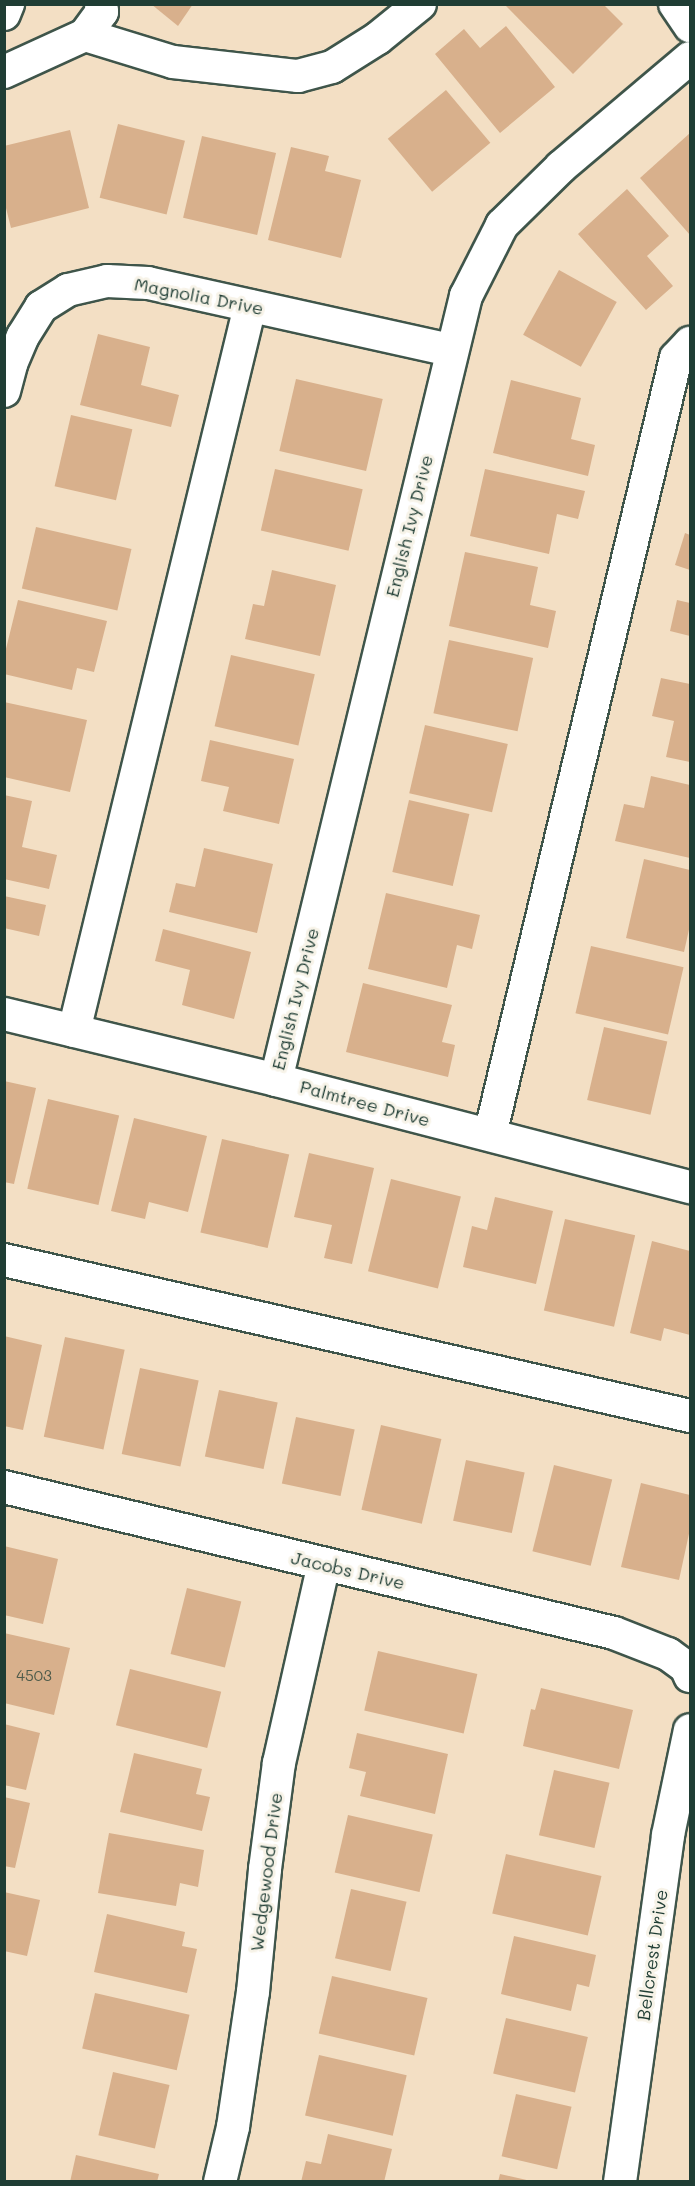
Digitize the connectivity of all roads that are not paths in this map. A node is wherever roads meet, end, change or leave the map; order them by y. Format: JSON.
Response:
{"nodes":[{"id":1,"x":8,"y":4,"type":"edge"},
{"id":2,"x":101,"y":4,"type":"edge"},
{"id":3,"x":420,"y":4,"type":"edge"},
{"id":4,"x":675,"y":4,"type":"edge"},
{"id":5,"x":4,"y":14,"type":"edge"},
{"id":6,"x":690,"y":26,"type":"edge"},
{"id":7,"x":85,"y":35,"type":"junction"},
{"id":8,"x":690,"y":58,"type":"edge"},
{"id":9,"x":4,"y":72,"type":"edge"},
{"id":10,"x":250,"y":306,"type":"junction"},
{"id":11,"x":690,"y":343,"type":"edge"},
{"id":12,"x":451,"y":350,"type":"junction"},
{"id":13,"x":4,"y":391,"type":"edge"},
{"id":14,"x":4,"y":1014,"type":"edge"},
{"id":15,"x":74,"y":1031,"type":"junction"},
{"id":16,"x":276,"y":1080,"type":"junction"},
{"id":17,"x":490,"y":1135,"type":"junction"},
{"id":18,"x":690,"y":1187,"type":"edge"},
{"id":19,"x":4,"y":1260,"type":"edge"},
{"id":20,"x":690,"y":1416,"type":"edge"},
{"id":21,"x":4,"y":1487,"type":"edge"},
{"id":22,"x":324,"y":1564,"type":"junction"},
{"id":23,"x":688,"y":1671,"type":"edge"},
{"id":24,"x":690,"y":1730,"type":"edge"},
{"id":25,"x":220,"y":2181,"type":"edge"},
{"id":26,"x":620,"y":2181,"type":"edge"}],
"edges":[{"from":1,"to":5,"type":"street"},
{"from":2,"to":7,"type":"street"},
{"from":3,"to":7,"type":"street"},
{"from":4,"to":6,"type":"street"},
{"from":7,"to":9,"type":"street"},
{"from":8,"to":12,"type":"street","name":"English Ivy Drive"},
{"from":10,"to":12,"type":"street","name":"Magnolia Drive"},
{"from":10,"to":13,"type":"street","name":"Magnolia Drive"},
{"from":10,"to":15,"type":"street"},
{"from":11,"to":17,"type":"street"},
{"from":12,"to":16,"type":"street","name":"English Ivy Drive"},
{"from":14,"to":15,"type":"street","name":"Palmtree Drive"},
{"from":15,"to":16,"type":"street","name":"Palmtree Drive"},
{"from":16,"to":17,"type":"street","name":"Palmtree Drive"},
{"from":17,"to":18,"type":"street","name":"Palmtree Drive"},
{"from":19,"to":20,"type":"street"},
{"from":21,"to":22,"type":"street","name":"Jacobs Drive"},
{"from":22,"to":23,"type":"street","name":"Jacobs Drive"},
{"from":22,"to":25,"type":"street","name":"Wedgewood Drive"},
{"from":24,"to":26,"type":"street","name":"Bellcrest Drive"}]}
